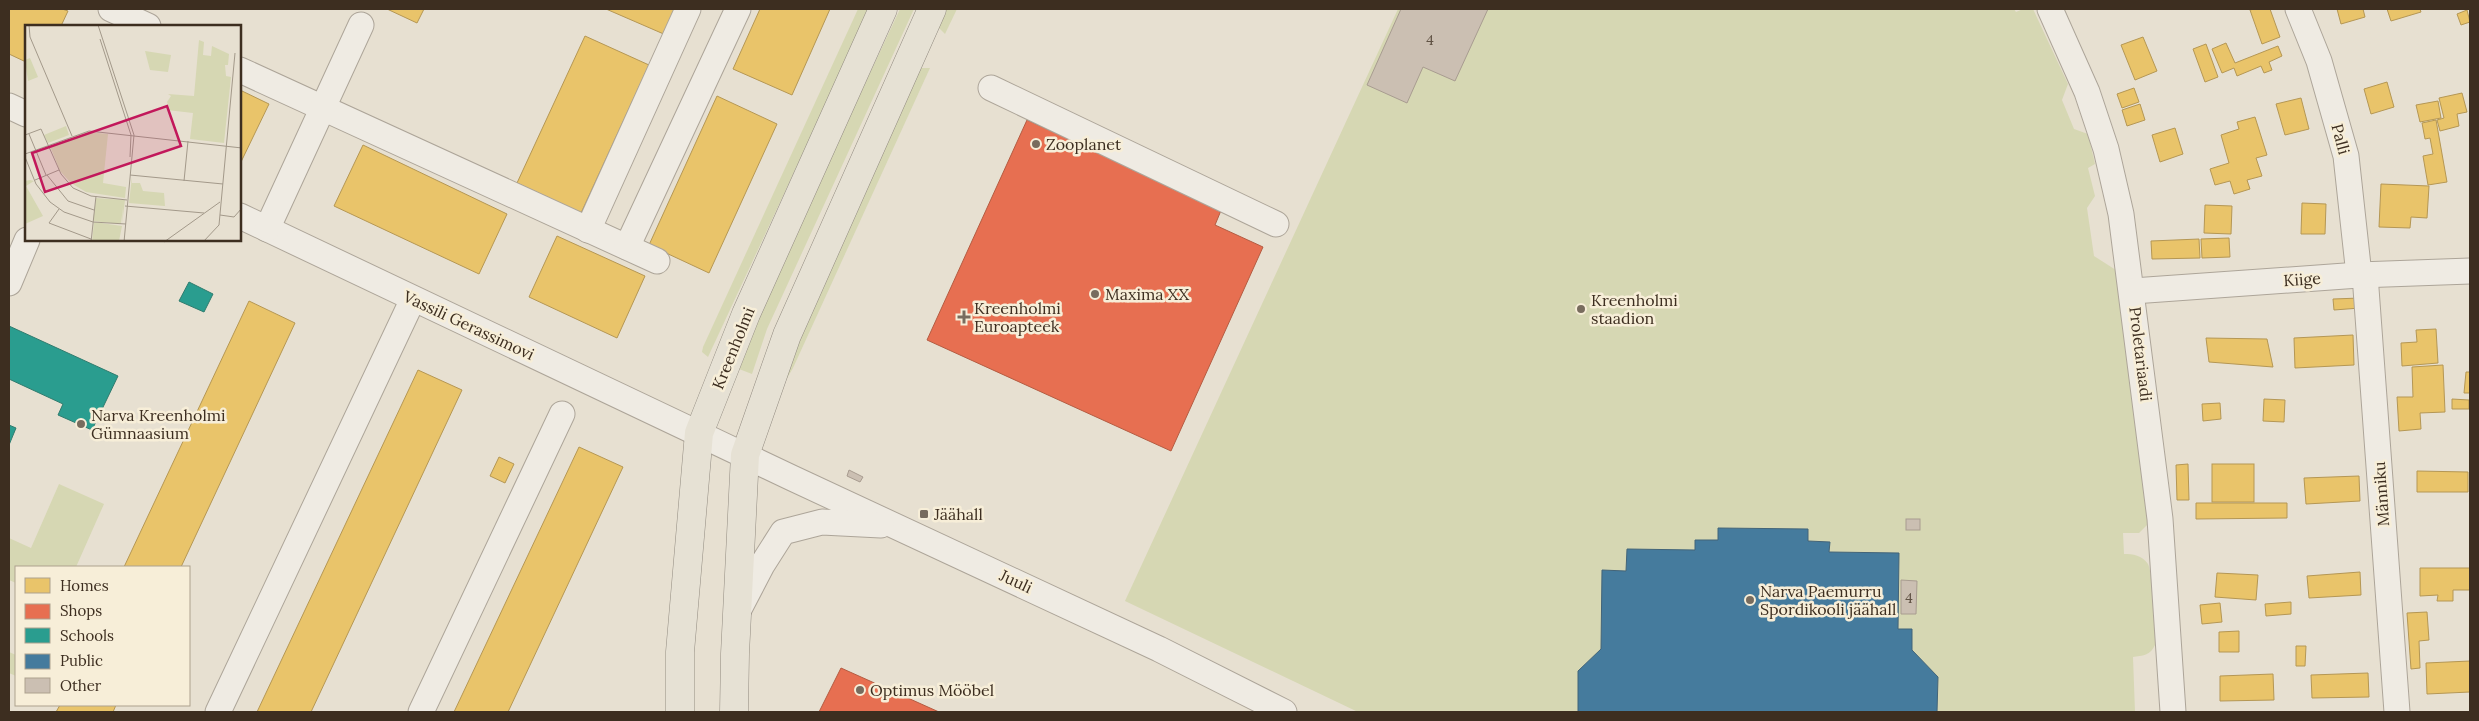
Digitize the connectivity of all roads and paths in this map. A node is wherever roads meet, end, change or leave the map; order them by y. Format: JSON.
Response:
{"nodes":[{"id":1,"x":111,"y":9,"type":"edge"},
{"id":2,"x":688,"y":9,"type":"edge"},
{"id":3,"x":738,"y":9,"type":"edge"},
{"id":4,"x":883,"y":9,"type":"edge"},
{"id":5,"x":932,"y":9,"type":"edge"},
{"id":6,"x":2050,"y":9,"type":"edge"},
{"id":7,"x":2298,"y":9,"type":"edge"},
{"id":8,"x":146,"y":25,"type":"edge"},
{"id":9,"x":361,"y":25,"type":"dead end"},
{"id":10,"x":241,"y":70,"type":"edge"},
{"id":11,"x":991,"y":88,"type":"dead end"},
{"id":12,"x":9,"y":106,"type":"edge"},
{"id":13,"x":323,"y":109,"type":"junction"},
{"id":14,"x":25,"y":114,"type":"edge"},
{"id":15,"x":241,"y":216,"type":"edge"},
{"id":16,"x":1276,"y":224,"type":"dead end"},
{"id":17,"x":267,"y":229,"type":"junction"},
{"id":18,"x":588,"y":230,"type":"junction"},
{"id":19,"x":9,"y":232,"type":"edge"},
{"id":20,"x":25,"y":239,"type":"edge"},
{"id":21,"x":28,"y":241,"type":"edge"},
{"id":22,"x":627,"y":247,"type":"junction"},
{"id":23,"x":657,"y":261,"type":"dead end"},
{"id":24,"x":2470,"y":271,"type":"edge"},
{"id":25,"x":2362,"y":275,"type":"junction"},
{"id":26,"x":9,"y":283,"type":"edge"},
{"id":27,"x":2133,"y":291,"type":"junction"},
{"id":28,"x":413,"y":299,"type":"junction"},
{"id":29,"x":562,"y":414,"type":"dead end"},
{"id":30,"x":699,"y":433,"type":"junction"},
{"id":31,"x":745,"y":455,"type":"junction"},
{"id":32,"x":896,"y":526,"type":"junction"},
{"id":33,"x":737,"y":612,"type":"junction"},
{"id":34,"x":218,"y":712,"type":"edge"},
{"id":35,"x":421,"y":712,"type":"edge"},
{"id":36,"x":680,"y":712,"type":"edge"},
{"id":37,"x":734,"y":712,"type":"edge"},
{"id":38,"x":1284,"y":712,"type":"edge"},
{"id":39,"x":2173,"y":712,"type":"edge"},
{"id":40,"x":2397,"y":712,"type":"edge"}],
"edges":[{"from":1,"to":8,"type":"street"},
{"from":2,"to":18,"type":"street"},
{"from":3,"to":22,"type":"street"},
{"from":4,"to":30,"type":"main road","name":"Kreenholmi"},
{"from":5,"to":31,"type":"main road"},
{"from":6,"to":27,"type":"street","name":"Proletariaadi"},
{"from":7,"to":25,"type":"street","name":"Palli"},
{"from":9,"to":13,"type":"street"},
{"from":10,"to":13,"type":"street"},
{"from":11,"to":16,"type":"street"},
{"from":12,"to":14,"type":"street"},
{"from":13,"to":17,"type":"street"},
{"from":13,"to":18,"type":"street"},
{"from":15,"to":17,"type":"street","name":"Vassili Gerassimovi"},
{"from":17,"to":28,"type":"street","name":"Vassili Gerassimovi"},
{"from":18,"to":22,"type":"street"},
{"from":19,"to":20,"type":"street"},
{"from":21,"to":26,"type":"street"},
{"from":22,"to":23,"type":"street"},
{"from":24,"to":25,"type":"street","name":"Kiige"},
{"from":25,"to":27,"type":"street","name":"Kiige"},
{"from":25,"to":40,"type":"street","name":"Männiku"},
{"from":27,"to":39,"type":"street","name":"Proletariaadi"},
{"from":28,"to":30,"type":"street","name":"Vassili Gerassimovi"},
{"from":28,"to":34,"type":"street"},
{"from":29,"to":35,"type":"street"},
{"from":30,"to":31,"type":"street","name":"Vassili Gerassimovi"},
{"from":30,"to":36,"type":"main road","name":"Kreenholmi"},
{"from":31,"to":32,"type":"street","name":"Juuli"},
{"from":31,"to":33,"type":"main road"},
{"from":32,"to":33,"type":"street"},
{"from":32,"to":38,"type":"street","name":"Juuli"},
{"from":33,"to":37,"type":"main road"}]}
